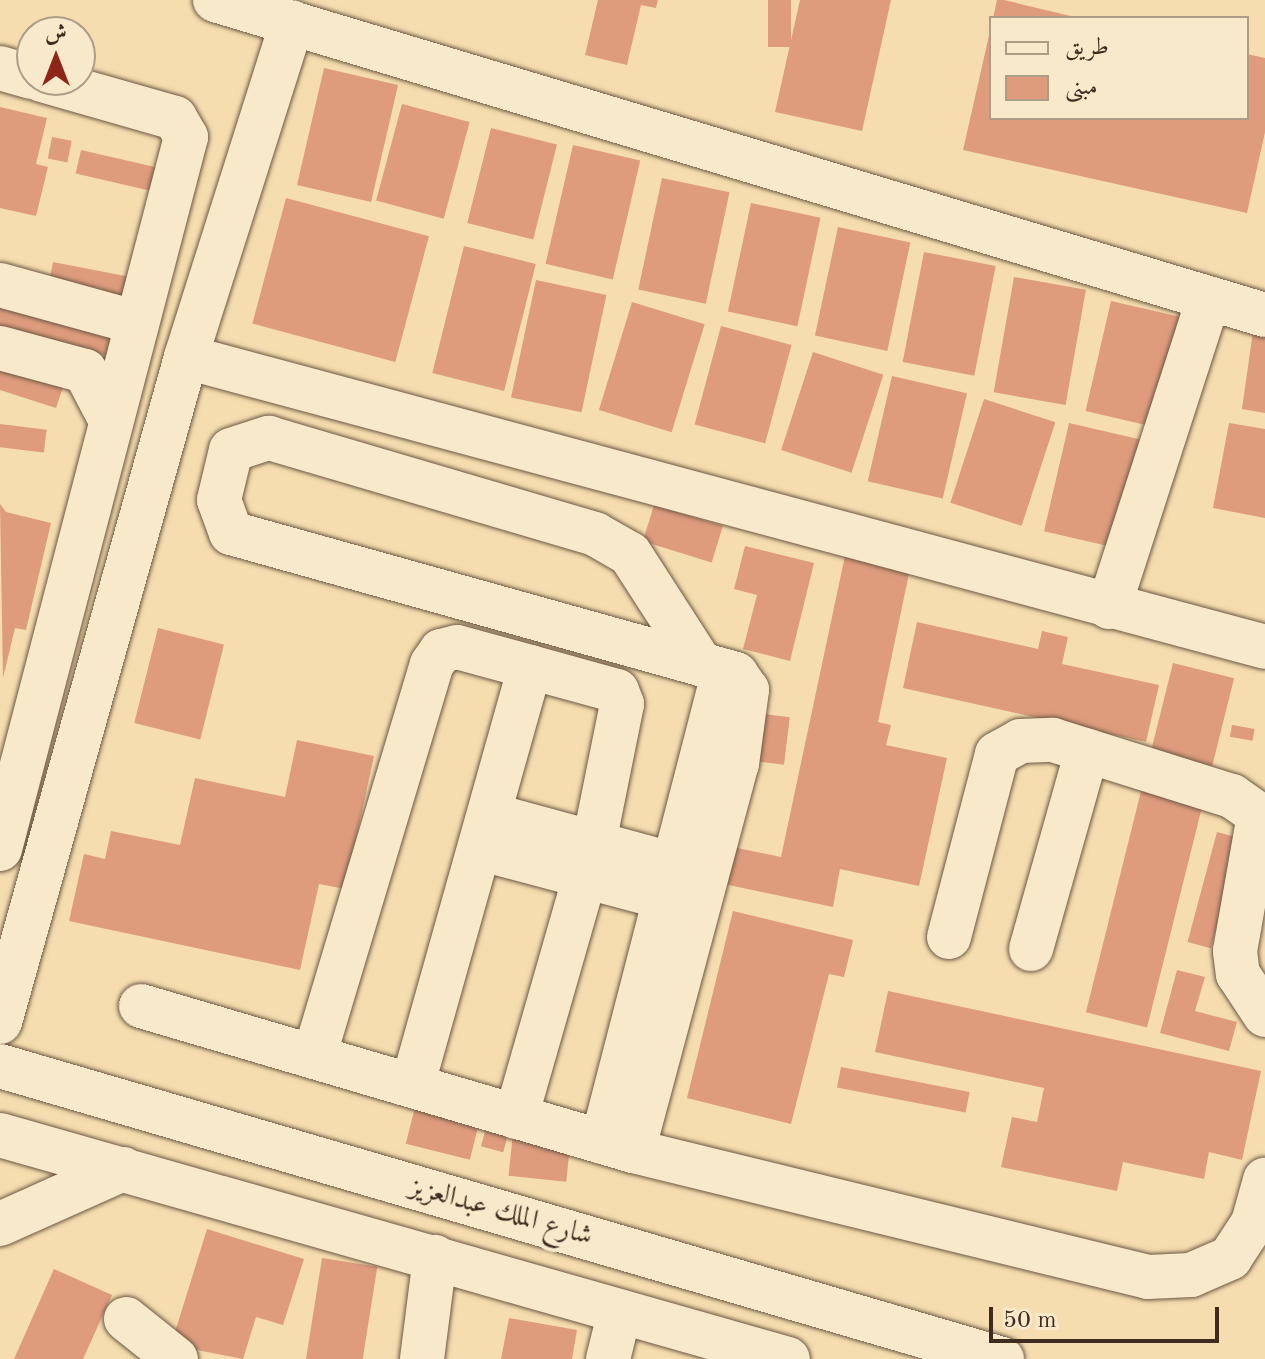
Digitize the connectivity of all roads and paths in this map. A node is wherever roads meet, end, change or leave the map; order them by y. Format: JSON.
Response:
{"nodes":[{"id":1,"x":215,"y":0,"type":"edge"},
{"id":2,"x":292,"y":22,"type":"junction"},
{"id":3,"x":96,"y":95,"type":"edge"},
{"id":4,"x":0,"y":285,"type":"edge"},
{"id":5,"x":1208,"y":300,"type":"junction"},
{"id":6,"x":1265,"y":315,"type":"edge"},
{"id":7,"x":134,"y":322,"type":"junction"},
{"id":8,"x":0,"y":348,"type":"edge"},
{"id":9,"x":186,"y":357,"type":"junction"},
{"id":10,"x":109,"y":417,"type":"junction"},
{"id":11,"x":1109,"y":607,"type":"junction"},
{"id":12,"x":1265,"y":647,"type":"edge"},
{"id":13,"x":530,"y":667,"type":"junction"},
{"id":14,"x":712,"y":667,"type":"junction"},
{"id":15,"x":1087,"y":751,"type":"junction"},
{"id":16,"x":487,"y":832,"type":"junction"},
{"id":17,"x":0,"y":849,"type":"edge"},
{"id":18,"x":589,"y":860,"type":"junction"},
{"id":19,"x":686,"y":886,"type":"junction"},
{"id":20,"x":949,"y":937,"type":"dead end"},
{"id":21,"x":1031,"y":949,"type":"dead end"},
{"id":22,"x":141,"y":1006,"type":"dead end"},
{"id":23,"x":1264,"y":1012,"type":"edge"},
{"id":24,"x":0,"y":1022,"type":"edge"},
{"id":25,"x":314,"y":1057,"type":"junction"},
{"id":26,"x":0,"y":1066,"type":"edge"},
{"id":27,"x":412,"y":1086,"type":"junction"},
{"id":28,"x":516,"y":1117,"type":"junction"},
{"id":29,"x":0,"y":1135,"type":"edge"},
{"id":30,"x":617,"y":1146,"type":"junction"},
{"id":31,"x":123,"y":1169,"type":"junction"},
{"id":32,"x":1265,"y":1180,"type":"edge"},
{"id":33,"x":0,"y":1224,"type":"edge"},
{"id":34,"x":435,"y":1257,"type":"junction"},
{"id":35,"x":620,"y":1311,"type":"junction"},
{"id":36,"x":126,"y":1319,"type":"dead end"},
{"id":37,"x":176,"y":1359,"type":"edge"},
{"id":38,"x":422,"y":1359,"type":"edge"},
{"id":39,"x":608,"y":1359,"type":"edge"},
{"id":40,"x":788,"y":1359,"type":"edge"},
{"id":41,"x":1002,"y":1359,"type":"edge"}],
"edges":[{"from":1,"to":2,"type":"street"},
{"from":2,"to":5,"type":"street"},
{"from":2,"to":9,"type":"street"},
{"from":3,"to":7,"type":"street"},
{"from":4,"to":7,"type":"street"},
{"from":5,"to":6,"type":"street"},
{"from":5,"to":11,"type":"street"},
{"from":7,"to":10,"type":"street"},
{"from":8,"to":10,"type":"street"},
{"from":9,"to":11,"type":"street"},
{"from":9,"to":24,"type":"street"},
{"from":10,"to":17,"type":"street"},
{"from":11,"to":12,"type":"street"},
{"from":13,"to":16,"type":"street"},
{"from":13,"to":18,"type":"street"},
{"from":13,"to":25,"type":"street"},
{"from":14,"to":14,"type":"street"},
{"from":14,"to":19,"type":"street"},
{"from":15,"to":20,"type":"street"},
{"from":15,"to":21,"type":"street"},
{"from":15,"to":23,"type":"street"},
{"from":16,"to":18,"type":"street"},
{"from":16,"to":27,"type":"street"},
{"from":18,"to":19,"type":"street"},
{"from":18,"to":28,"type":"street"},
{"from":19,"to":30,"type":"street"},
{"from":22,"to":25,"type":"street"},
{"from":25,"to":27,"type":"street"},
{"from":26,"to":41,"type":"street","name":"شارع الملك عبدالعزيز"},
{"from":27,"to":28,"type":"street"},
{"from":28,"to":30,"type":"street"},
{"from":29,"to":31,"type":"street"},
{"from":30,"to":32,"type":"street"},
{"from":31,"to":33,"type":"street"},
{"from":31,"to":34,"type":"street"},
{"from":34,"to":35,"type":"street"},
{"from":34,"to":38,"type":"street"},
{"from":35,"to":39,"type":"street"},
{"from":35,"to":40,"type":"street"},
{"from":36,"to":37,"type":"street"}]}
